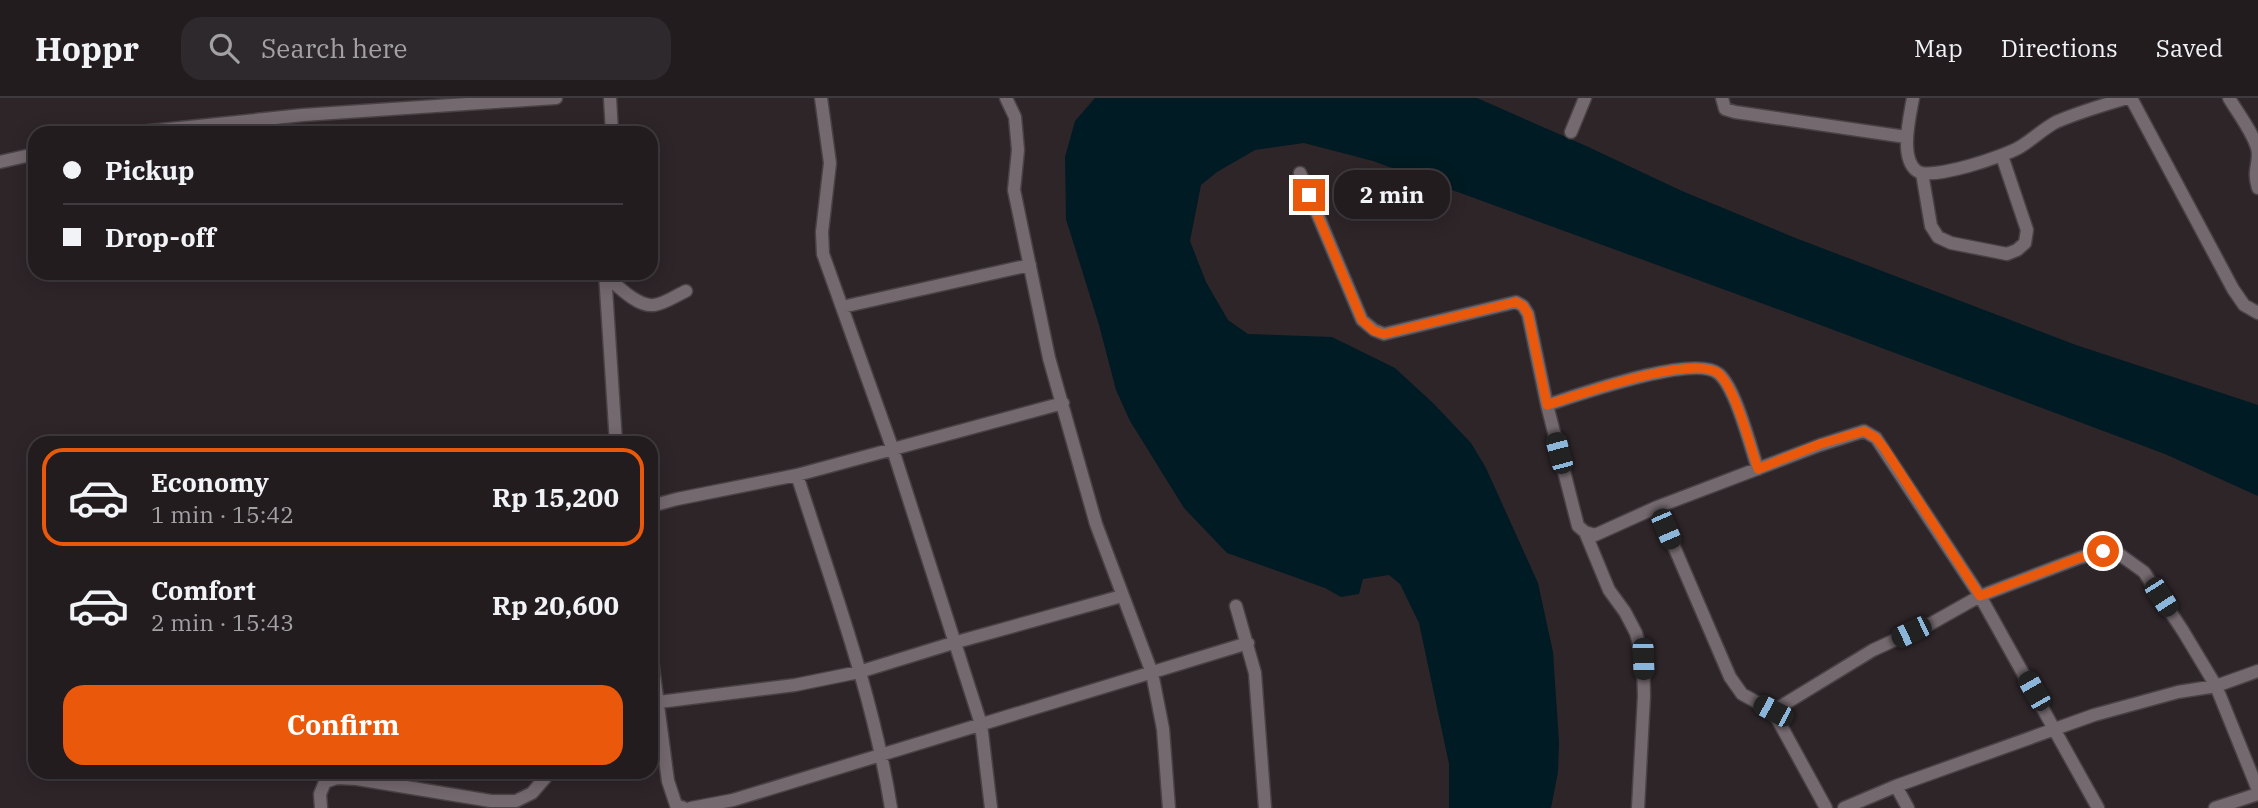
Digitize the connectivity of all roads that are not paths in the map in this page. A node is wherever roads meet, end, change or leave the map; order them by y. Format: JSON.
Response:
{"nodes":[{"id":1,"x":556,"y":98,"type":"edge"},
{"id":2,"x":610,"y":98,"type":"edge"},
{"id":3,"x":821,"y":98,"type":"edge"},
{"id":4,"x":1006,"y":98,"type":"edge"},
{"id":5,"x":1585,"y":98,"type":"edge"},
{"id":6,"x":1722,"y":98,"type":"edge"},
{"id":7,"x":1913,"y":98,"type":"edge"},
{"id":8,"x":2129,"y":98,"type":"edge"},
{"id":9,"x":2229,"y":98,"type":"edge"},
{"id":10,"x":202,"y":126,"type":"edge"},
{"id":11,"x":612,"y":126,"type":"edge"},
{"id":12,"x":1571,"y":132,"type":"dead end"},
{"id":13,"x":1906,"y":137,"type":"junction"},
{"id":14,"x":28,"y":156,"type":"edge"},
{"id":15,"x":2002,"y":156,"type":"junction"},
{"id":16,"x":0,"y":162,"type":"edge"},
{"id":17,"x":1300,"y":173,"type":"dead end"},
{"id":18,"x":1922,"y":173,"type":"junction"},
{"id":19,"x":2258,"y":188,"type":"edge"},
{"id":20,"x":1030,"y":265,"type":"junction"},
{"id":21,"x":605,"y":280,"type":"edge"},
{"id":22,"x":613,"y":280,"type":"edge"},
{"id":23,"x":686,"y":291,"type":"dead end"},
{"id":24,"x":842,"y":307,"type":"junction"},
{"id":25,"x":2258,"y":313,"type":"edge"},
{"id":26,"x":1062,"y":403,"type":"junction"},
{"id":27,"x":1547,"y":405,"type":"junction"},
{"id":28,"x":617,"y":436,"type":"edge"},
{"id":29,"x":893,"y":450,"type":"junction"},
{"id":30,"x":1758,"y":469,"type":"junction"},
{"id":31,"x":797,"y":475,"type":"junction"},
{"id":32,"x":658,"y":504,"type":"edge"},
{"id":33,"x":1657,"y":506,"type":"junction"},
{"id":34,"x":1585,"y":533,"type":"junction"},
{"id":35,"x":1122,"y":596,"type":"junction"},
{"id":36,"x":1980,"y":596,"type":"junction"},
{"id":37,"x":1236,"y":607,"type":"dead end"},
{"id":38,"x":953,"y":643,"type":"junction"},
{"id":39,"x":1248,"y":643,"type":"junction"},
{"id":40,"x":859,"y":671,"type":"junction"},
{"id":41,"x":2258,"y":671,"type":"edge"},
{"id":42,"x":1152,"y":673,"type":"junction"},
{"id":43,"x":2216,"y":685,"type":"junction"},
{"id":44,"x":658,"y":702,"type":"edge"},
{"id":45,"x":1773,"y":711,"type":"junction"},
{"id":46,"x":981,"y":724,"type":"junction"},
{"id":47,"x":658,"y":725,"type":"edge"},
{"id":48,"x":2056,"y":730,"type":"junction"},
{"id":49,"x":883,"y":753,"type":"junction"},
{"id":50,"x":334,"y":779,"type":"edge"},
{"id":51,"x":357,"y":779,"type":"edge"},
{"id":52,"x":544,"y":779,"type":"edge"},
{"id":53,"x":1896,"y":786,"type":"junction"},
{"id":54,"x":2258,"y":792,"type":"edge"},
{"id":55,"x":321,"y":808,"type":"edge"},
{"id":56,"x":684,"y":808,"type":"edge"},
{"id":57,"x":691,"y":808,"type":"edge"},
{"id":58,"x":891,"y":808,"type":"edge"},
{"id":59,"x":991,"y":808,"type":"edge"},
{"id":60,"x":1169,"y":808,"type":"edge"},
{"id":61,"x":1265,"y":808,"type":"edge"},
{"id":62,"x":1638,"y":808,"type":"edge"},
{"id":63,"x":1825,"y":808,"type":"edge"},
{"id":64,"x":1844,"y":808,"type":"edge"},
{"id":65,"x":1908,"y":808,"type":"edge"},
{"id":66,"x":2098,"y":808,"type":"edge"},
{"id":67,"x":2215,"y":808,"type":"edge"}],
"edges":[{"from":1,"to":10,"type":"street"},
{"from":2,"to":11,"type":"street"},
{"from":3,"to":24,"type":"street"},
{"from":4,"to":20,"type":"street"},
{"from":5,"to":12,"type":"street"},
{"from":6,"to":13,"type":"street"},
{"from":7,"to":13,"type":"street"},
{"from":8,"to":15,"type":"street"},
{"from":8,"to":25,"type":"street"},
{"from":9,"to":19,"type":"street"},
{"from":13,"to":18,"type":"street"},
{"from":14,"to":16,"type":"street"},
{"from":15,"to":18,"type":"street"},
{"from":15,"to":18,"type":"street"},
{"from":17,"to":27,"type":"street"},
{"from":20,"to":24,"type":"street"},
{"from":20,"to":26,"type":"street"},
{"from":21,"to":28,"type":"street"},
{"from":22,"to":23,"type":"street"},
{"from":24,"to":29,"type":"street"},
{"from":26,"to":29,"type":"street"},
{"from":26,"to":35,"type":"street"},
{"from":27,"to":30,"type":"street"},
{"from":27,"to":34,"type":"street"},
{"from":29,"to":31,"type":"street"},
{"from":29,"to":38,"type":"street"},
{"from":30,"to":33,"type":"street"},
{"from":30,"to":36,"type":"street"},
{"from":31,"to":32,"type":"street"},
{"from":31,"to":40,"type":"street"},
{"from":33,"to":34,"type":"street"},
{"from":33,"to":45,"type":"street"},
{"from":34,"to":62,"type":"street"},
{"from":35,"to":38,"type":"street"},
{"from":35,"to":42,"type":"street"},
{"from":36,"to":43,"type":"street"},
{"from":36,"to":45,"type":"street"},
{"from":36,"to":48,"type":"street"},
{"from":37,"to":39,"type":"street"},
{"from":38,"to":40,"type":"street"},
{"from":38,"to":46,"type":"street"},
{"from":39,"to":42,"type":"street"},
{"from":39,"to":61,"type":"street"},
{"from":40,"to":44,"type":"street"},
{"from":40,"to":49,"type":"street"},
{"from":41,"to":43,"type":"street"},
{"from":42,"to":46,"type":"street"},
{"from":42,"to":60,"type":"street"},
{"from":43,"to":48,"type":"street"},
{"from":43,"to":54,"type":"street"},
{"from":45,"to":63,"type":"street"},
{"from":46,"to":49,"type":"street"},
{"from":46,"to":59,"type":"street"},
{"from":47,"to":56,"type":"street"},
{"from":48,"to":53,"type":"street"},
{"from":48,"to":66,"type":"street"},
{"from":49,"to":57,"type":"street"},
{"from":49,"to":58,"type":"street"},
{"from":50,"to":55,"type":"street"},
{"from":51,"to":52,"type":"street"},
{"from":53,"to":64,"type":"street"},
{"from":53,"to":65,"type":"street"},
{"from":54,"to":67,"type":"street"}]}
